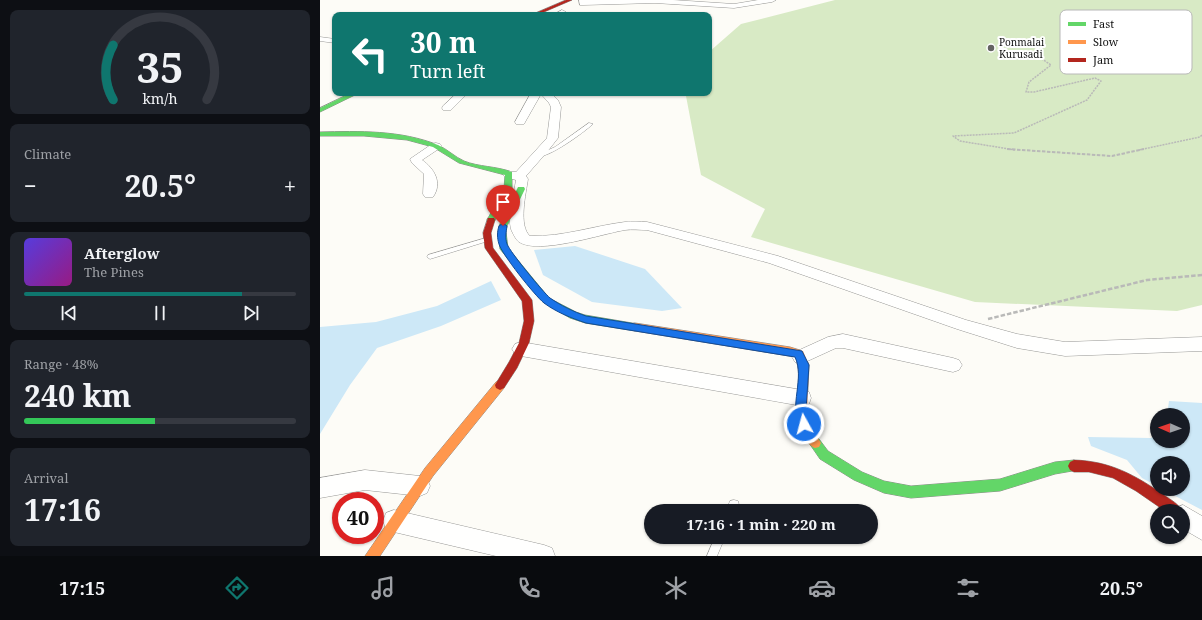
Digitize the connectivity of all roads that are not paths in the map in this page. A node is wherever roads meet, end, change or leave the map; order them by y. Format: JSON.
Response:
{"nodes":[{"id":1,"x":570,"y":0,"type":"edge"},
{"id":2,"x":584,"y":0,"type":"edge"},
{"id":3,"x":772,"y":0,"type":"edge"},
{"id":4,"x":540,"y":12,"type":"edge"},
{"id":5,"x":320,"y":39,"type":"edge"},
{"id":6,"x":332,"y":41,"type":"edge"},
{"id":7,"x":350,"y":96,"type":"edge"},
{"id":8,"x":460,"y":96,"type":"edge"},
{"id":9,"x":534,"y":96,"type":"edge"},
{"id":10,"x":548,"y":96,"type":"edge"},
{"id":11,"x":447,"y":108,"type":"dead end"},
{"id":12,"x":320,"y":110,"type":"edge"},
{"id":13,"x":520,"y":122,"type":"dead end"},
{"id":14,"x":591,"y":124,"type":"dead end"},
{"id":15,"x":320,"y":134,"type":"edge"},
{"id":16,"x":436,"y":146,"type":"junction"},
{"id":17,"x":536,"y":157,"type":"junction"},
{"id":18,"x":516,"y":179,"type":"junction"},
{"id":19,"x":429,"y":194,"type":"dead end"},
{"id":20,"x":486,"y":240,"type":"junction"},
{"id":21,"x":430,"y":257,"type":"dead end"},
{"id":22,"x":1202,"y":344,"type":"edge"},
{"id":23,"x":521,"y":349,"type":"junction"},
{"id":24,"x":801,"y":357,"type":"junction"},
{"id":25,"x":953,"y":365,"type":"dead end"},
{"id":26,"x":802,"y":398,"type":"junction"},
{"id":27,"x":420,"y":486,"type":"junction"},
{"id":28,"x":320,"y":488,"type":"edge"},
{"id":29,"x":1165,"y":504,"type":"edge"},
{"id":30,"x":394,"y":521,"type":"junction"},
{"id":31,"x":1190,"y":521,"type":"edge"},
{"id":32,"x":1202,"y":529,"type":"edge"},
{"id":33,"x":717,"y":544,"type":"edge"},
{"id":34,"x":372,"y":556,"type":"edge"},
{"id":35,"x":544,"y":556,"type":"edge"},
{"id":36,"x":712,"y":556,"type":"edge"}],
"edges":[{"from":1,"to":4,"type":"main road"},
{"from":2,"to":3,"type":"street"},
{"from":5,"to":6,"type":"street"},
{"from":7,"to":12,"type":"main road"},
{"from":8,"to":11,"type":"street"},
{"from":9,"to":13,"type":"street"},
{"from":10,"to":17,"type":"street"},
{"from":14,"to":17,"type":"lane"},
{"from":15,"to":16,"type":"main road"},
{"from":16,"to":18,"type":"main road"},
{"from":16,"to":19,"type":"street"},
{"from":17,"to":18,"type":"street"},
{"from":18,"to":20,"type":"main road"},
{"from":18,"to":22,"type":"street"},
{"from":18,"to":24,"type":"main road"},
{"from":20,"to":21,"type":"lane"},
{"from":20,"to":23,"type":"main road"},
{"from":23,"to":26,"type":"street"},
{"from":23,"to":27,"type":"main road"},
{"from":24,"to":25,"type":"street"},
{"from":24,"to":26,"type":"main road"},
{"from":26,"to":29,"type":"main road"},
{"from":27,"to":28,"type":"street"},
{"from":27,"to":30,"type":"main road"},
{"from":30,"to":34,"type":"main road"},
{"from":30,"to":35,"type":"street"},
{"from":31,"to":32,"type":"street"},
{"from":33,"to":36,"type":"lane"}]}
